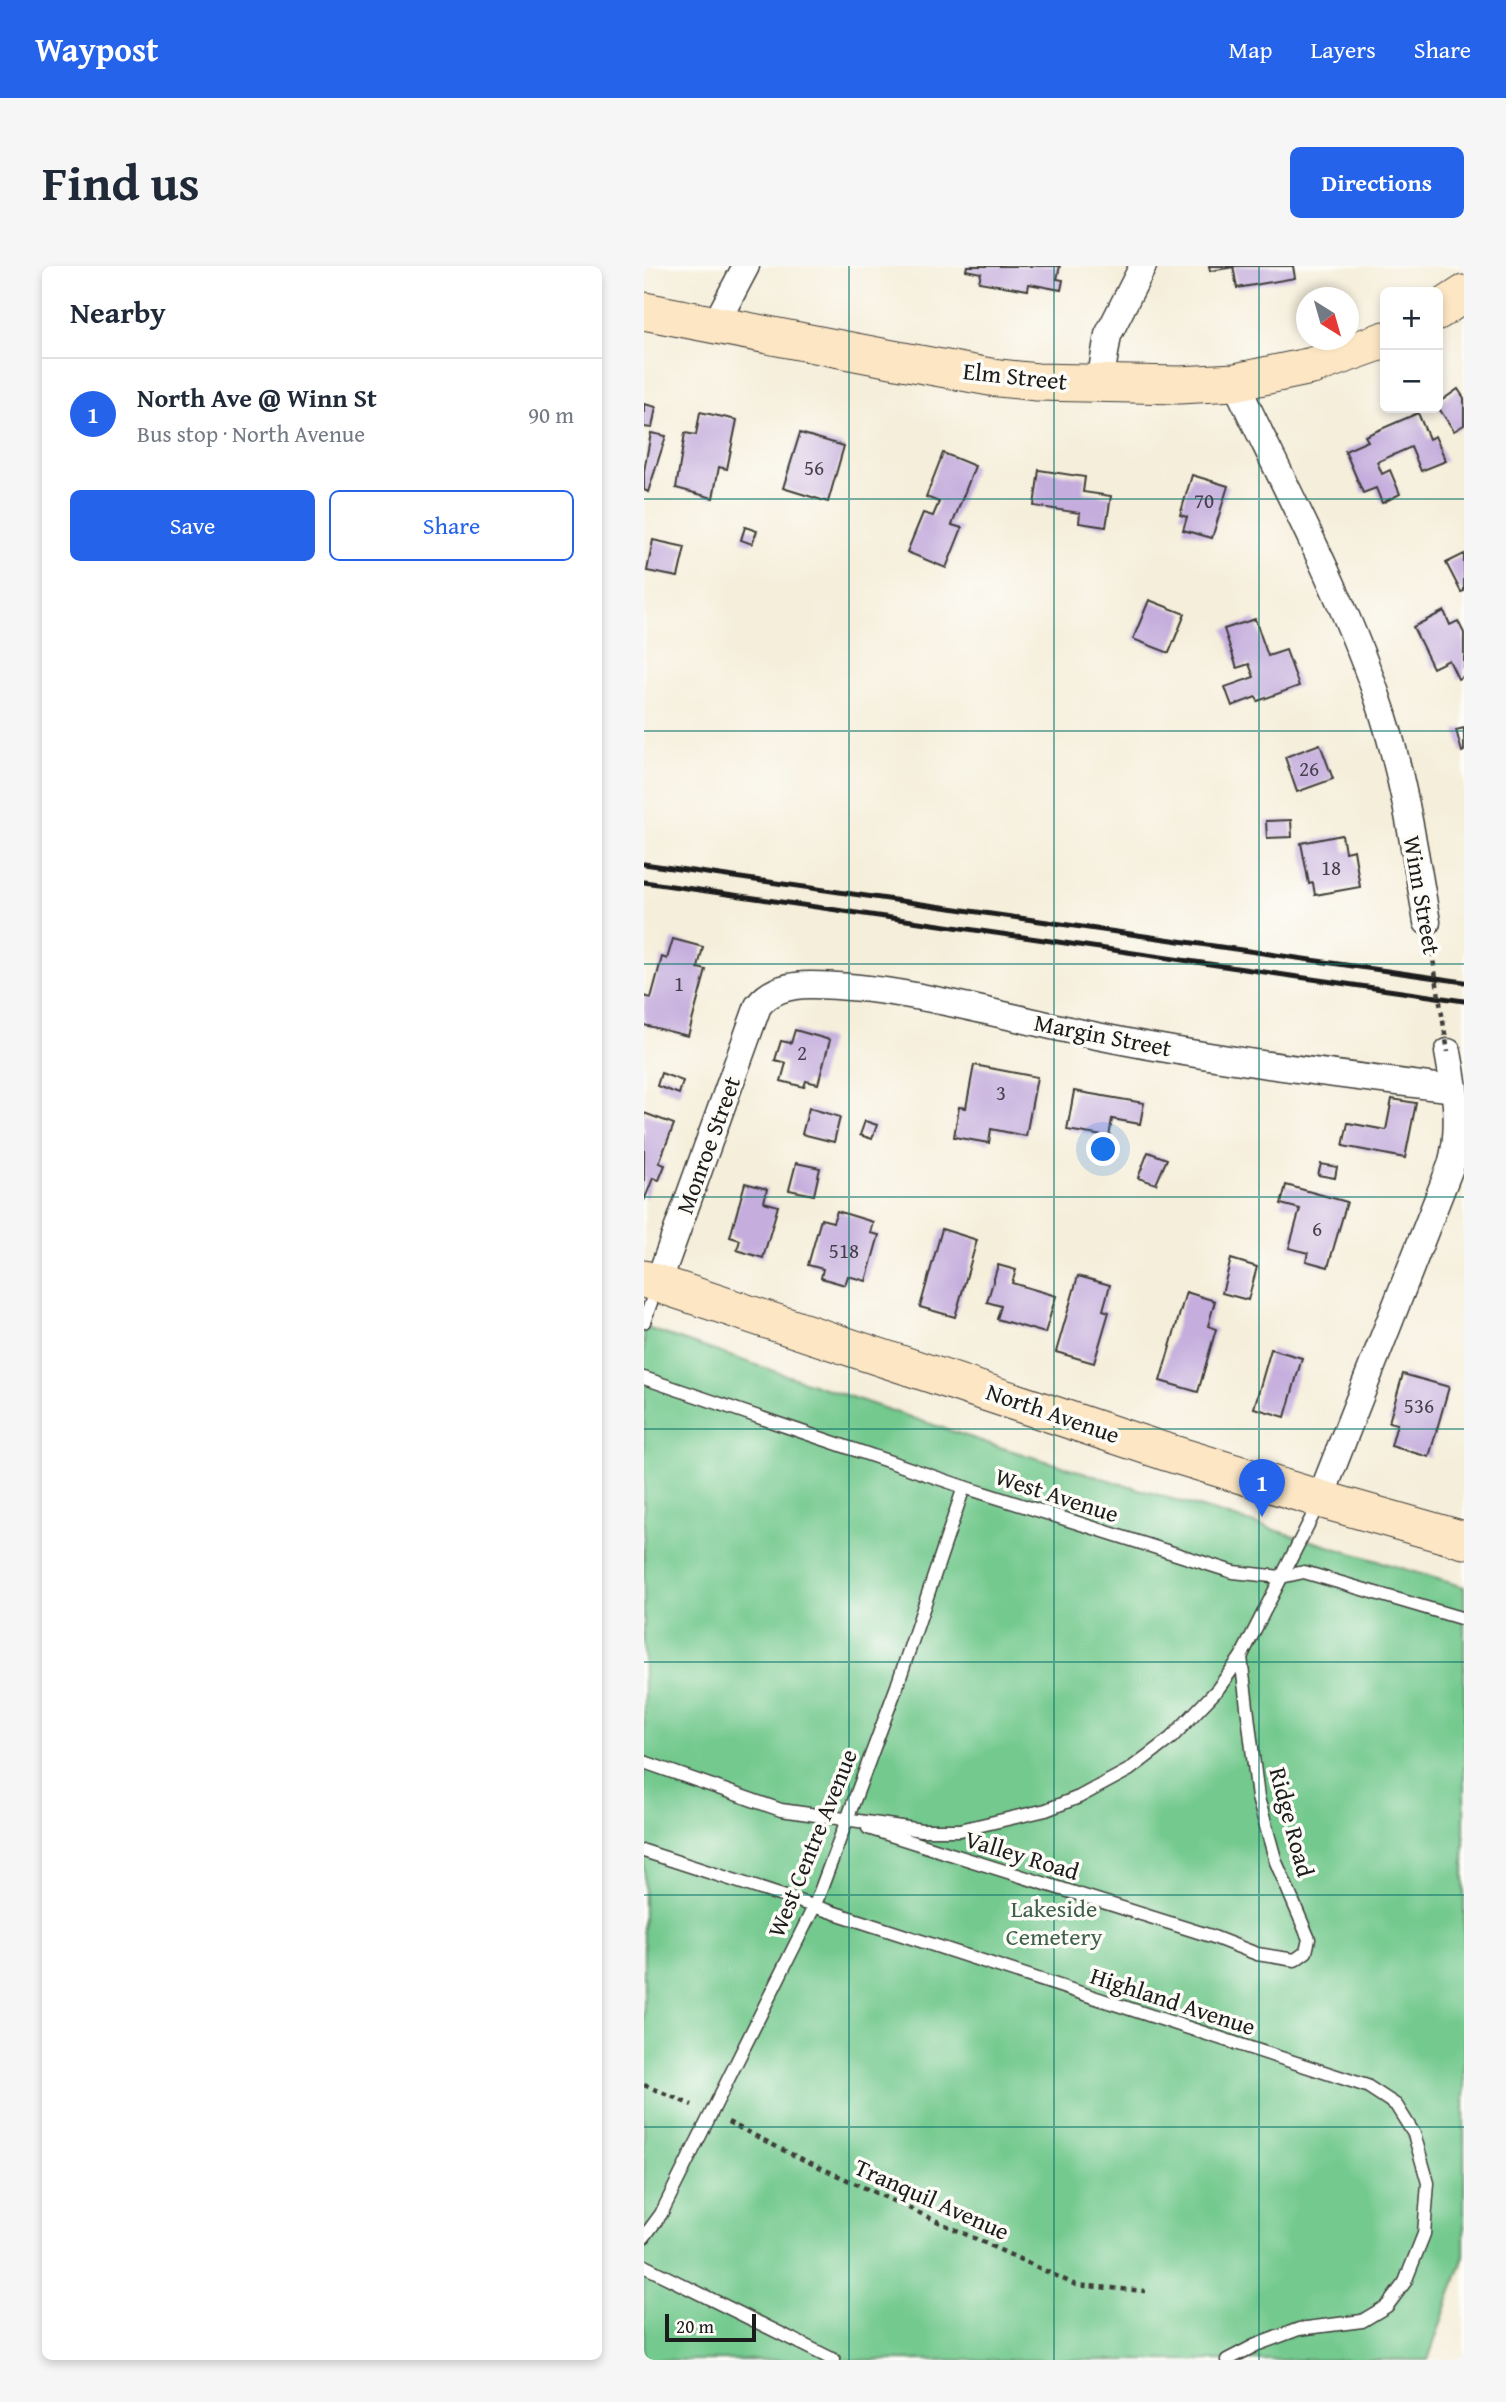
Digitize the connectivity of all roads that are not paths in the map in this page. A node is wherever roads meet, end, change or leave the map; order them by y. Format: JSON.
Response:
{"nodes":[{"id":1,"x":746,"y":266,"type":"edge"},
{"id":2,"x":1143,"y":266,"type":"edge"},
{"id":3,"x":1464,"y":294,"type":"edge"},
{"id":4,"x":1443,"y":308,"type":"edge"},
{"id":5,"x":644,"y":311,"type":"edge"},
{"id":6,"x":715,"y":325,"type":"junction"},
{"id":7,"x":1380,"y":342,"type":"edge"},
{"id":8,"x":1235,"y":382,"type":"junction"},
{"id":9,"x":1100,"y":383,"type":"junction"},
{"id":10,"x":1427,"y":922,"type":"road end"},
{"id":11,"x":758,"y":1006,"type":"joint"},
{"id":12,"x":1448,"y":1052,"type":"road end"},
{"id":13,"x":1454,"y":1089,"type":"junction"},
{"id":14,"x":651,"y":1281,"type":"edge"},
{"id":15,"x":644,"y":1322,"type":"edge"},
{"id":16,"x":644,"y":1378,"type":"edge"},
{"id":17,"x":964,"y":1487,"type":"junction"},
{"id":18,"x":1320,"y":1499,"type":"junction"},
{"id":19,"x":1464,"y":1540,"type":"edge"},
{"id":20,"x":1281,"y":1577,"type":"junction"},
{"id":21,"x":1464,"y":1619,"type":"edge"},
{"id":22,"x":1241,"y":1657,"type":"junction"},
{"id":23,"x":644,"y":1762,"type":"edge"},
{"id":24,"x":845,"y":1821,"type":"junction"},
{"id":25,"x":644,"y":1851,"type":"edge"},
{"id":26,"x":815,"y":1905,"type":"junction"},
{"id":27,"x":1306,"y":1952,"type":"joint"},
{"id":28,"x":644,"y":2237,"type":"edge"},
{"id":29,"x":644,"y":2266,"type":"edge"},
{"id":30,"x":834,"y":2360,"type":"edge"},
{"id":31,"x":1227,"y":2360,"type":"edge"}],
"edges":[{"from":1,"to":6,"type":"street"},
{"from":2,"to":9,"type":"street"},
{"from":3,"to":4,"type":"street"},
{"from":5,"to":6,"type":"street","name":"Elm Street"},
{"from":6,"to":9,"type":"street","name":"Elm Street"},
{"from":7,"to":8,"type":"street","name":"Elm Street"},
{"from":8,"to":9,"type":"street","name":"Elm Street"},
{"from":8,"to":10,"type":"street","name":"Winn Street"},
{"from":11,"to":13,"type":"street","name":"Margin Street"},
{"from":11,"to":14,"type":"street","name":"Monroe Street"},
{"from":12,"to":13,"type":"street"},
{"from":13,"to":18,"type":"street"},
{"from":14,"to":15,"type":"lane"},
{"from":14,"to":18,"type":"street","name":"North Avenue"},
{"from":16,"to":17,"type":"lane","name":"West Avenue"},
{"from":17,"to":20,"type":"lane","name":"West Avenue"},
{"from":17,"to":24,"type":"lane","name":"West Centre Avenue"},
{"from":18,"to":19,"type":"street","name":"North Avenue"},
{"from":18,"to":20,"type":"lane"},
{"from":20,"to":21,"type":"lane","name":"West Avenue"},
{"from":20,"to":22,"type":"lane"},
{"from":22,"to":24,"type":"lane"},
{"from":22,"to":27,"type":"lane","name":"Ridge Road"},
{"from":23,"to":24,"type":"lane"},
{"from":24,"to":26,"type":"lane","name":"West Centre Avenue"},
{"from":24,"to":27,"type":"lane","name":"Valley Road"},
{"from":25,"to":26,"type":"lane","name":"Highland Avenue"},
{"from":26,"to":28,"type":"lane","name":"West Centre Avenue"},
{"from":26,"to":31,"type":"lane","name":"Highland Avenue"},
{"from":29,"to":30,"type":"lane"}]}
